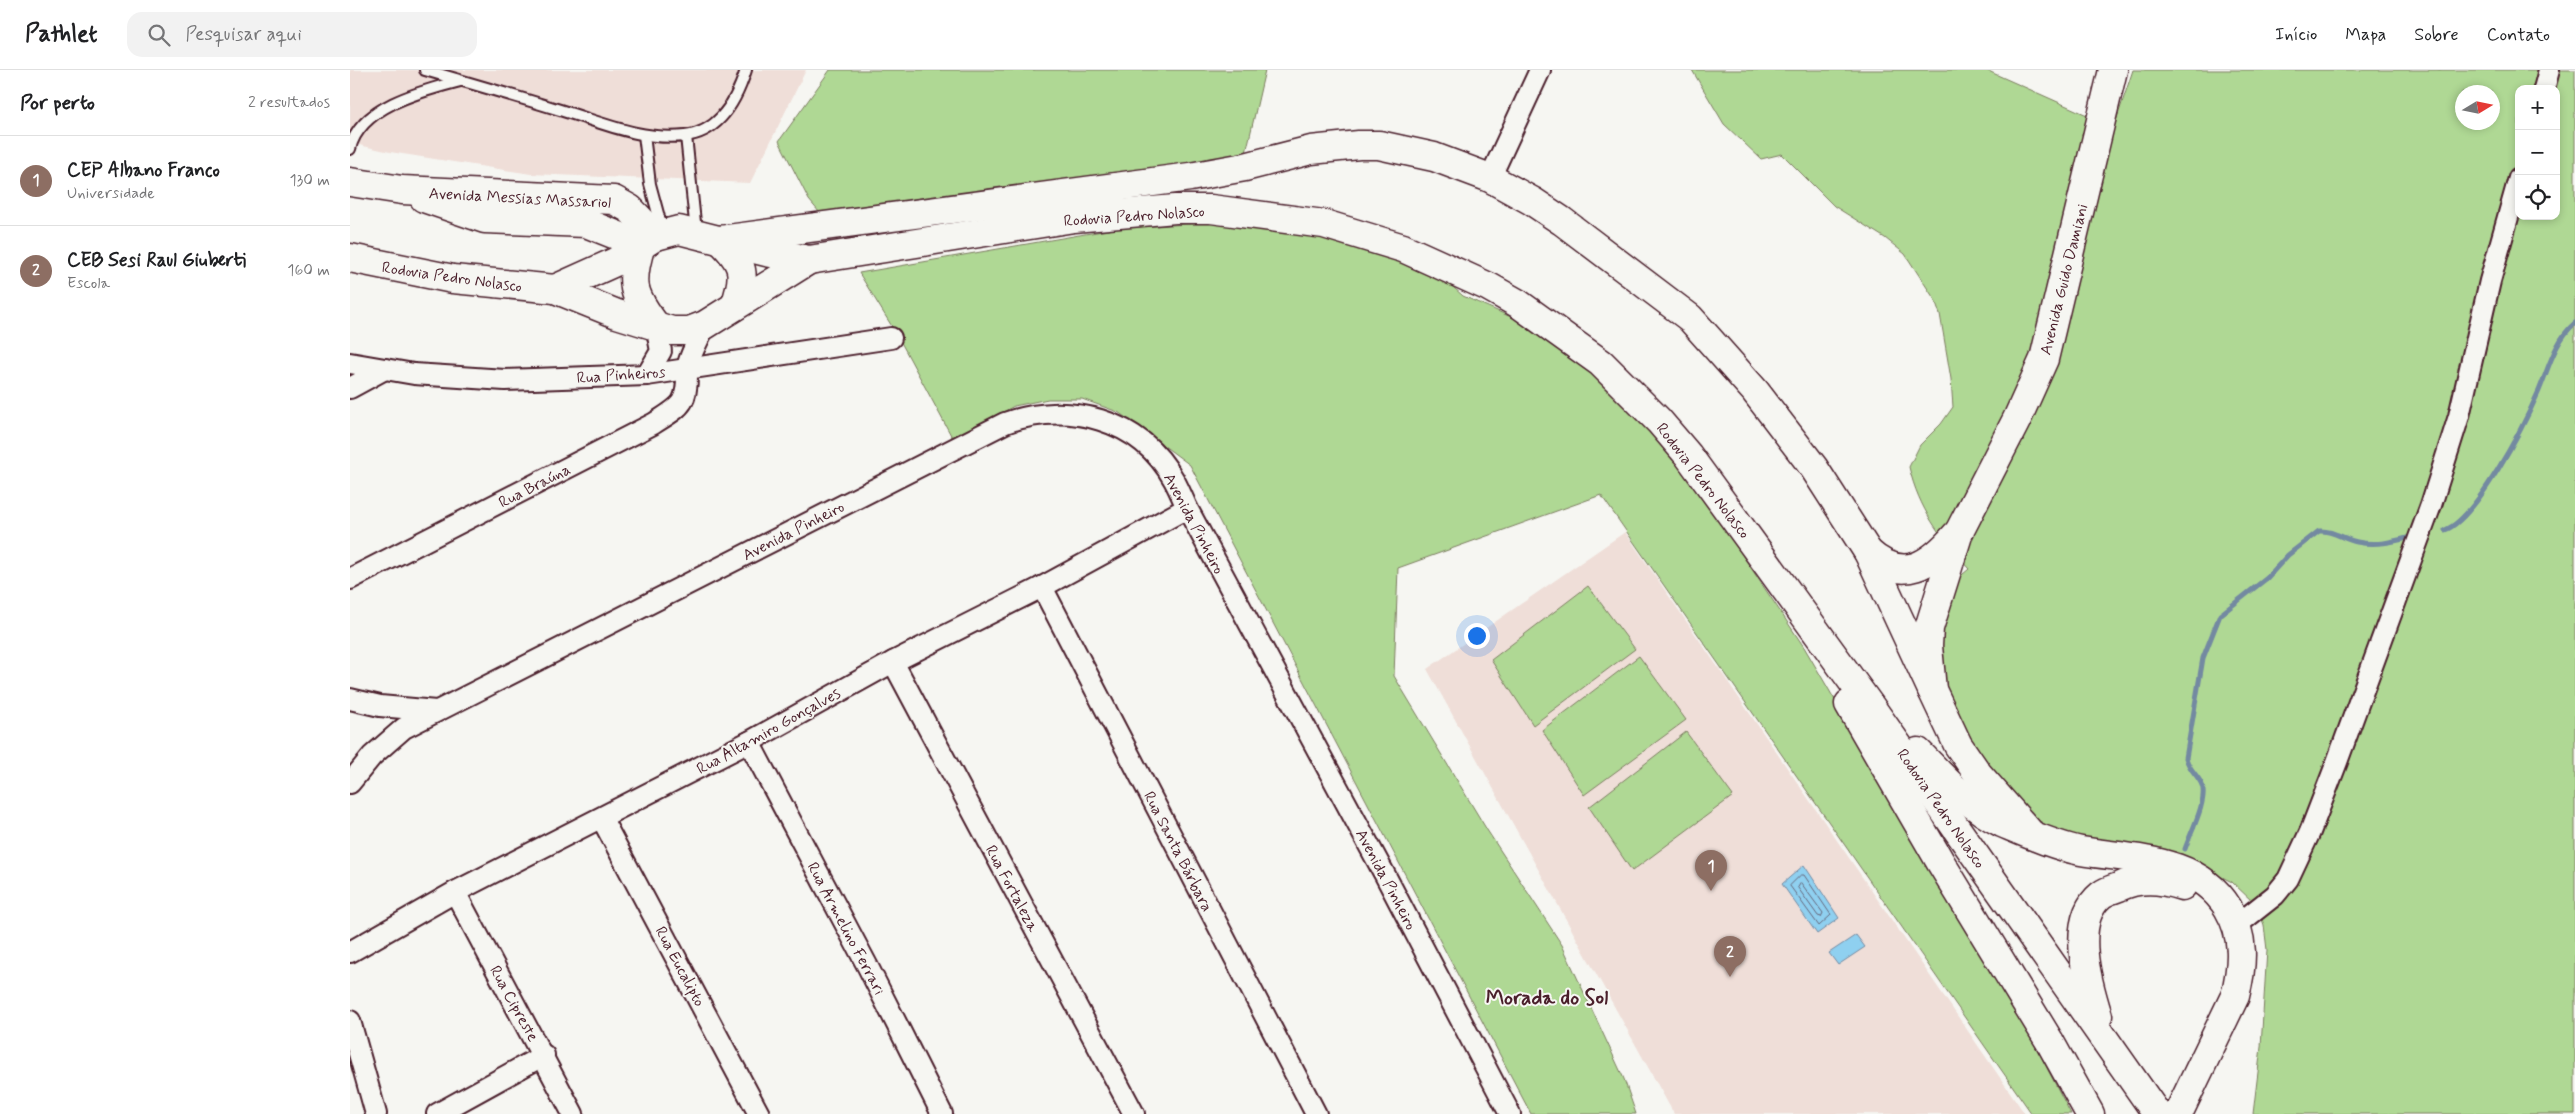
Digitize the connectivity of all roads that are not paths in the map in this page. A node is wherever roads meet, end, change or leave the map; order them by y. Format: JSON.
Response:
{"nodes":[{"id":1,"x":425,"y":70,"type":"edge"},
{"id":2,"x":746,"y":70,"type":"edge"},
{"id":3,"x":1540,"y":70,"type":"edge"},
{"id":4,"x":2113,"y":70,"type":"edge"},
{"id":5,"x":2549,"y":70,"type":"edge"},
{"id":6,"x":461,"y":80,"type":"junction"},
{"id":7,"x":2545,"y":85,"type":"edge"},
{"id":8,"x":644,"y":135,"type":"junction"},
{"id":9,"x":686,"y":136,"type":"junction"},
{"id":10,"x":350,"y":149,"type":"edge"},
{"id":11,"x":1490,"y":178,"type":"junction"},
{"id":12,"x":350,"y":182,"type":"edge"},
{"id":13,"x":2515,"y":192,"type":"edge"},
{"id":14,"x":708,"y":236,"type":"junction"},
{"id":15,"x":653,"y":238,"type":"junction"},
{"id":16,"x":350,"y":258,"type":"edge"},
{"id":17,"x":808,"y":260,"type":"junction"},
{"id":18,"x":555,"y":289,"type":"junction"},
{"id":19,"x":735,"y":306,"type":"junction"},
{"id":20,"x":656,"y":326,"type":"junction"},
{"id":21,"x":705,"y":326,"type":"junction"},
{"id":22,"x":891,"y":338,"type":"dead end"},
{"id":23,"x":350,"y":364,"type":"edge"},
{"id":24,"x":385,"y":369,"type":"junction"},
{"id":25,"x":687,"y":369,"type":"junction"},
{"id":26,"x":646,"y":375,"type":"junction"},
{"id":27,"x":350,"y":388,"type":"edge"},
{"id":28,"x":1187,"y":508,"type":"junction"},
{"id":29,"x":1959,"y":532,"type":"junction"},
{"id":30,"x":1758,"y":548,"type":"junction"},
{"id":31,"x":1868,"y":552,"type":"junction"},
{"id":32,"x":350,"y":579,"type":"edge"},
{"id":33,"x":1042,"y":587,"type":"junction"},
{"id":34,"x":893,"y":662,"type":"junction"},
{"id":35,"x":1932,"y":690,"type":"junction"},
{"id":36,"x":350,"y":699,"type":"edge"},
{"id":37,"x":1871,"y":707,"type":"junction"},
{"id":38,"x":436,"y":711,"type":"junction"},
{"id":39,"x":749,"y":742,"type":"junction"},
{"id":40,"x":350,"y":783,"type":"edge"},
{"id":41,"x":602,"y":819,"type":"junction"},
{"id":42,"x":2030,"y":834,"type":"junction"},
{"id":43,"x":455,"y":892,"type":"junction"},
{"id":44,"x":2237,"y":925,"type":"junction"},
{"id":45,"x":350,"y":952,"type":"edge"},
{"id":46,"x":350,"y":1021,"type":"edge"},
{"id":47,"x":2105,"y":1039,"type":"junction"},
{"id":48,"x":544,"y":1055,"type":"junction"},
{"id":49,"x":376,"y":1114,"type":"edge"},
{"id":50,"x":437,"y":1114,"type":"edge"},
{"id":51,"x":573,"y":1114,"type":"edge"},
{"id":52,"x":759,"y":1114,"type":"edge"},
{"id":53,"x":942,"y":1114,"type":"edge"},
{"id":54,"x":1134,"y":1114,"type":"edge"},
{"id":55,"x":1316,"y":1114,"type":"edge"},
{"id":56,"x":1510,"y":1114,"type":"edge"},
{"id":57,"x":2090,"y":1114,"type":"edge"},
{"id":58,"x":2157,"y":1114,"type":"edge"},
{"id":59,"x":2166,"y":1114,"type":"edge"},
{"id":60,"x":2178,"y":1114,"type":"edge"}],
"edges":[{"from":1,"to":6,"type":"lane"},
{"from":2,"to":9,"type":"lane"},
{"from":3,"to":11,"type":"street"},
{"from":4,"to":29,"type":"main road","name":"Avenida Guido Damiani"},
{"from":5,"to":7,"type":"street"},
{"from":6,"to":8,"type":"lane"},
{"from":6,"to":10,"type":"lane"},
{"from":8,"to":9,"type":"lane"},
{"from":8,"to":15,"type":"lane"},
{"from":9,"to":14,"type":"lane"},
{"from":11,"to":14,"type":"main road"},
{"from":11,"to":31,"type":"main road"},
{"from":12,"to":15,"type":"main road","name":"Avenida Messias Massariol"},
{"from":13,"to":44,"type":"street"},
{"from":14,"to":15,"type":"main road","name":"Rodovia Pedro Nolasco"},
{"from":14,"to":17,"type":"main road","name":"Rodovia Pedro Nolasco"},
{"from":14,"to":19,"type":"main road"},
{"from":15,"to":18,"type":"main road","name":"Rodovia Pedro Nolasco"},
{"from":15,"to":20,"type":"main road"},
{"from":16,"to":18,"type":"main road","name":"Rodovia Pedro Nolasco"},
{"from":17,"to":19,"type":"main road","name":"Rodovia Pedro Nolasco"},
{"from":17,"to":30,"type":"main road","name":"Rodovia Pedro Nolasco"},
{"from":18,"to":20,"type":"main road","name":"Rodovia Pedro Nolasco"},
{"from":19,"to":21,"type":"main road","name":"Rodovia Pedro Nolasco"},
{"from":20,"to":21,"type":"main road","name":"Rodovia Pedro Nolasco"},
{"from":20,"to":26,"type":"street"},
{"from":21,"to":25,"type":"street"},
{"from":22,"to":25,"type":"street","name":"Rua Pinheiros"},
{"from":23,"to":24,"type":"street","name":"Rua Pinheiros"},
{"from":24,"to":26,"type":"street","name":"Rua Pinheiros"},
{"from":24,"to":27,"type":"street"},
{"from":25,"to":26,"type":"street","name":"Rua Pinheiros"},
{"from":25,"to":32,"type":"street","name":"Rua Braúna"},
{"from":28,"to":33,"type":"street","name":"Rua Altamiro Gonçalves"},
{"from":28,"to":38,"type":"street","name":"Avenida Pinheiro"},
{"from":28,"to":56,"type":"street","name":"Avenida Pinheiro"},
{"from":29,"to":31,"type":"main road","name":"Avenida Guido Damiani"},
{"from":29,"to":35,"type":"main road","name":"Avenida Guido Damiani"},
{"from":30,"to":37,"type":"main road","name":"Rodovia Pedro Nolasco"},
{"from":30,"to":57,"type":"main road"},
{"from":31,"to":35,"type":"main road"},
{"from":33,"to":34,"type":"street","name":"Rua Altamiro Gonçalves"},
{"from":33,"to":55,"type":"street","name":"Rua Santa Bárbara"},
{"from":34,"to":39,"type":"street","name":"Rua Altamiro Gonçalves"},
{"from":34,"to":54,"type":"street","name":"Rua Fortaleza"},
{"from":35,"to":42,"type":"main road","name":"Avenida Guido Damiani"},
{"from":36,"to":38,"type":"street"},
{"from":37,"to":42,"type":"main road"},
{"from":37,"to":47,"type":"main road","name":"Rodovia Pedro Nolasco"},
{"from":38,"to":40,"type":"street","name":"Avenida Pinheiro"},
{"from":39,"to":41,"type":"street","name":"Rua Altamiro Gonçalves"},
{"from":39,"to":53,"type":"street","name":"Rua Armelino Ferrari"},
{"from":41,"to":43,"type":"street","name":"Rua Altamiro Gonçalves"},
{"from":41,"to":52,"type":"street","name":"Rua Eucalipto"},
{"from":42,"to":44,"type":"main road"},
{"from":43,"to":45,"type":"street","name":"Rua Altamiro Gonçalves"},
{"from":43,"to":48,"type":"street","name":"Rua Cipreste"},
{"from":44,"to":60,"type":"main road"},
{"from":46,"to":49,"type":"street"},
{"from":47,"to":58,"type":"main road","name":"Rodovia Pedro Nolasco"},
{"from":47,"to":59,"type":"main road"},
{"from":48,"to":50,"type":"street"},
{"from":48,"to":51,"type":"street","name":"Rua Cipreste"}]}
